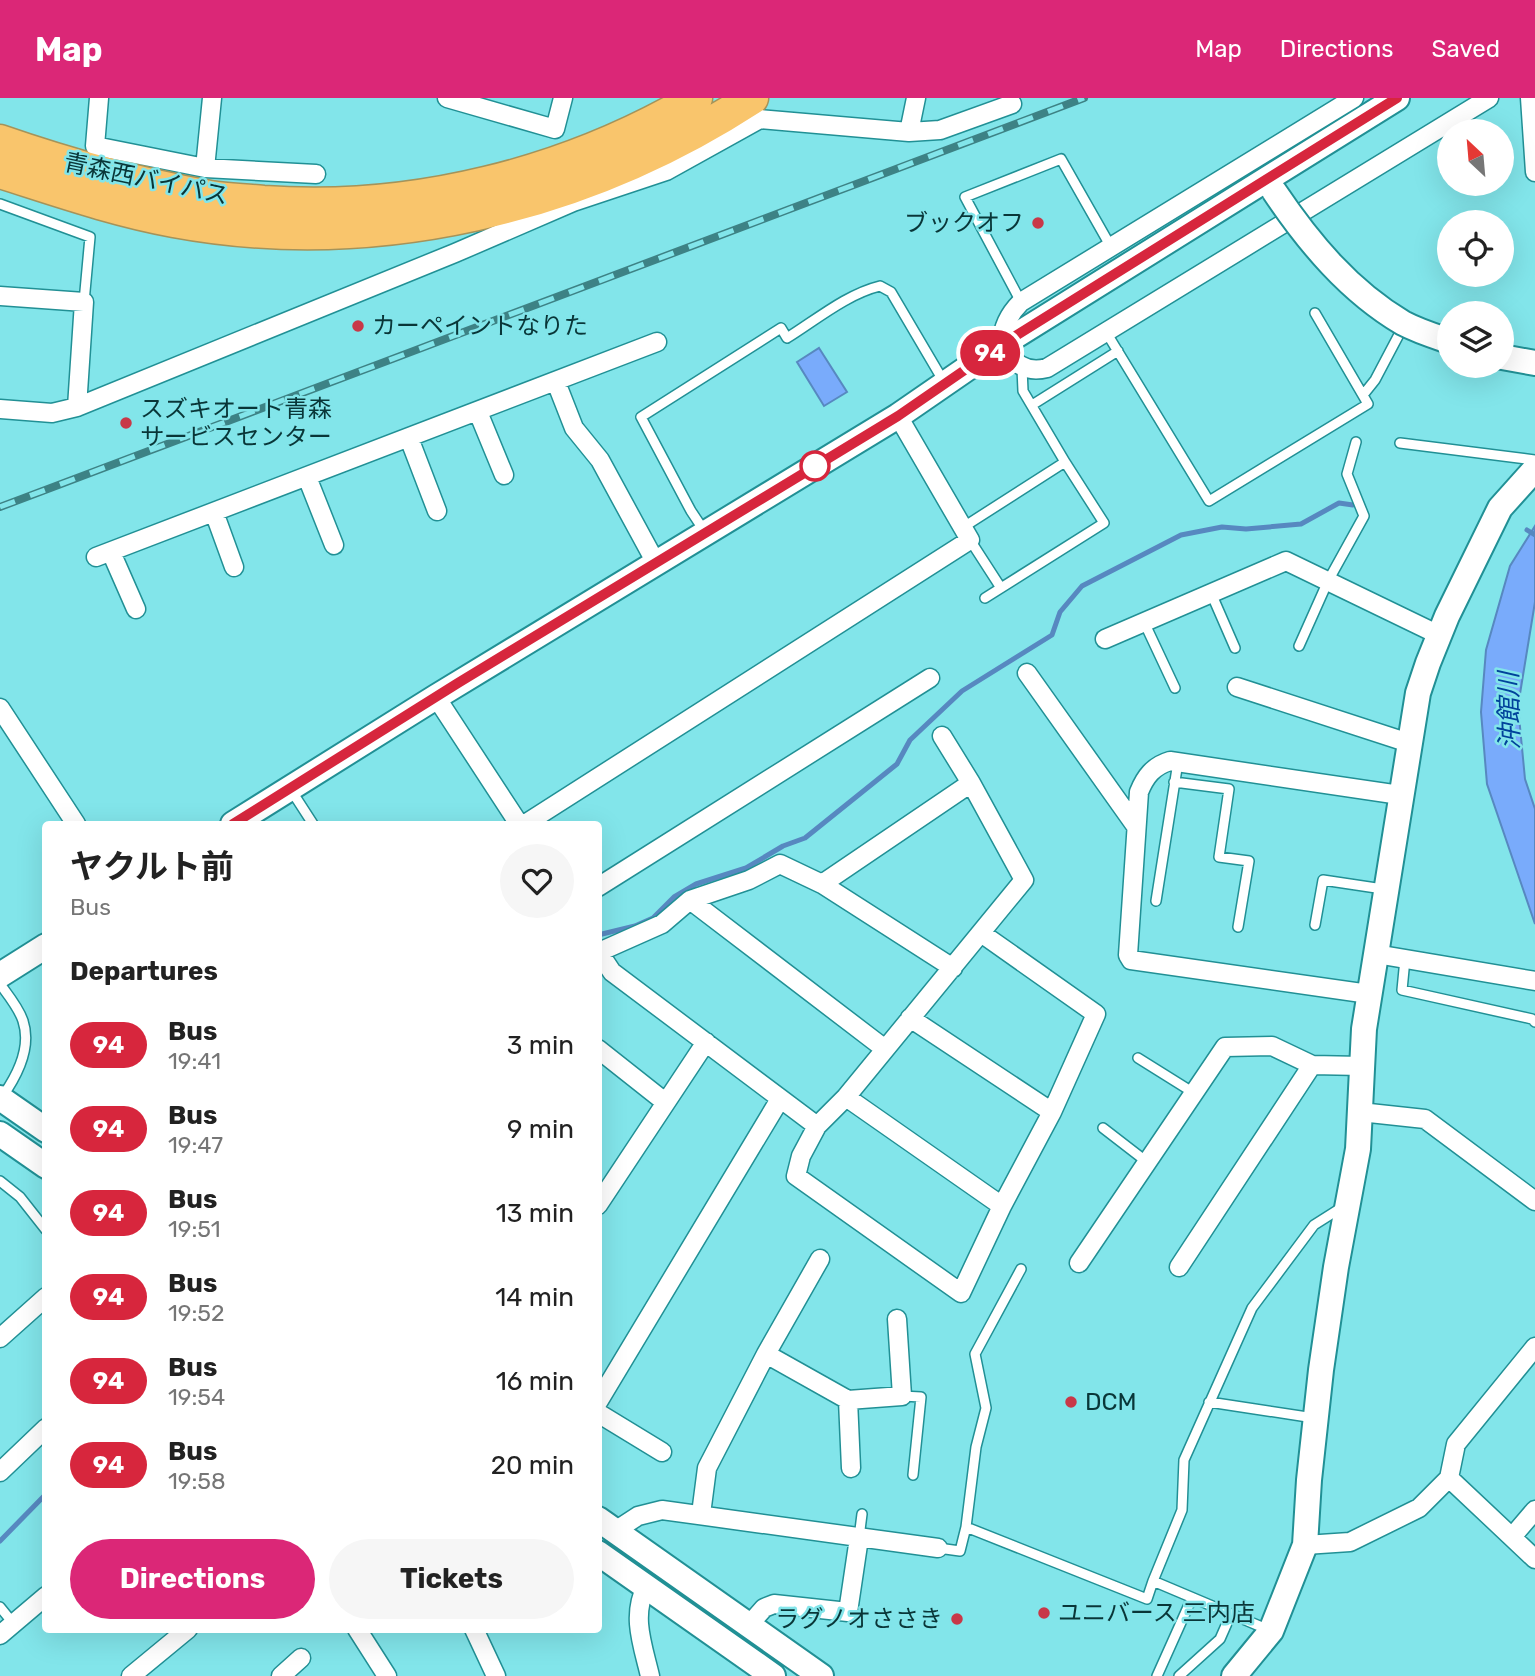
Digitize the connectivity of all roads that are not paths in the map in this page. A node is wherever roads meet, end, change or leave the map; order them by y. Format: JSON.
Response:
{"nodes":[{"id":1,"x":99,"y":98,"type":"edge"},
{"id":2,"x":212,"y":98,"type":"edge"},
{"id":3,"x":447,"y":98,"type":"edge"},
{"id":4,"x":564,"y":98,"type":"edge"},
{"id":5,"x":696,"y":98,"type":"edge"},
{"id":6,"x":752,"y":98,"type":"edge"},
{"id":7,"x":916,"y":98,"type":"edge"},
{"id":8,"x":1354,"y":98,"type":"edge"},
{"id":9,"x":1397,"y":98,"type":"edge"},
{"id":10,"x":1489,"y":98,"type":"edge"},
{"id":11,"x":1530,"y":98,"type":"edge"},
{"id":12,"x":1012,"y":104,"type":"dead end"},
{"id":13,"x":909,"y":132,"type":"junction"},
{"id":14,"x":0,"y":141,"type":"edge"},
{"id":15,"x":1535,"y":161,"type":"edge"},
{"id":16,"x":205,"y":168,"type":"junction"},
{"id":17,"x":0,"y":172,"type":"edge"},
{"id":18,"x":316,"y":174,"type":"dead end"},
{"id":19,"x":1270,"y":185,"type":"junction"},
{"id":20,"x":0,"y":204,"type":"edge"},
{"id":21,"x":297,"y":219,"type":"junction"},
{"id":22,"x":1111,"y":247,"type":"junction"},
{"id":23,"x":0,"y":296,"type":"edge"},
{"id":24,"x":84,"y":302,"type":"junction"},
{"id":25,"x":1021,"y":302,"type":"junction"},
{"id":26,"x":1315,"y":313,"type":"dead end"},
{"id":27,"x":1405,"y":324,"type":"junction"},
{"id":28,"x":1106,"y":332,"type":"junction"},
{"id":29,"x":1437,"y":336,"type":"edge"},
{"id":30,"x":657,"y":342,"type":"dead end"},
{"id":31,"x":1001,"y":345,"type":"junction"},
{"id":32,"x":1118,"y":351,"type":"junction"},
{"id":33,"x":1514,"y":359,"type":"edge"},
{"id":34,"x":1535,"y":363,"type":"edge"},
{"id":35,"x":1022,"y":368,"type":"junction"},
{"id":36,"x":556,"y":382,"type":"junction"},
{"id":37,"x":945,"y":383,"type":"junction"},
{"id":38,"x":1363,"y":396,"type":"junction"},
{"id":39,"x":1031,"y":405,"type":"junction"},
{"id":40,"x":77,"y":407,"type":"junction"},
{"id":41,"x":0,"y":409,"type":"edge"},
{"id":42,"x":478,"y":412,"type":"junction"},
{"id":43,"x":898,"y":416,"type":"junction"},
{"id":44,"x":409,"y":438,"type":"junction"},
{"id":45,"x":1356,"y":442,"type":"dead end"},
{"id":46,"x":1401,"y":443,"type":"dead end"},
{"id":47,"x":1535,"y":460,"type":"edge"},
{"id":48,"x":1065,"y":462,"type":"junction"},
{"id":49,"x":1535,"y":469,"type":"edge"},
{"id":50,"x":504,"y":475,"type":"dead end"},
{"id":51,"x":307,"y":477,"type":"junction"},
{"id":52,"x":437,"y":511,"type":"dead end"},
{"id":53,"x":214,"y":512,"type":"junction"},
{"id":54,"x":706,"y":533,"type":"junction"},
{"id":55,"x":966,"y":534,"type":"junction"},
{"id":56,"x":334,"y":545,"type":"dead end"},
{"id":57,"x":656,"y":563,"type":"junction"},
{"id":58,"x":234,"y":567,"type":"dead end"},
{"id":59,"x":1328,"y":581,"type":"junction"},
{"id":60,"x":1001,"y":588,"type":"junction"},
{"id":61,"x":1211,"y":593,"type":"junction"},
{"id":62,"x":985,"y":598,"type":"dead end"},
{"id":63,"x":136,"y":609,"type":"dead end"},
{"id":64,"x":1143,"y":622,"type":"junction"},
{"id":65,"x":1439,"y":635,"type":"junction"},
{"id":66,"x":1105,"y":639,"type":"dead end"},
{"id":67,"x":1299,"y":646,"type":"dead end"},
{"id":68,"x":1235,"y":648,"type":"dead end"},
{"id":69,"x":1027,"y":673,"type":"dead end"},
{"id":70,"x":930,"y":678,"type":"dead end"},
{"id":71,"x":1237,"y":687,"type":"dead end"},
{"id":72,"x":1175,"y":688,"type":"dead end"},
{"id":73,"x":436,"y":697,"type":"junction"},
{"id":74,"x":0,"y":708,"type":"edge"},
{"id":75,"x":942,"y":736,"type":"dead end"},
{"id":76,"x":1409,"y":743,"type":"junction"},
{"id":77,"x":1178,"y":762,"type":"junction"},
{"id":78,"x":1174,"y":782,"type":"junction"},
{"id":79,"x":971,"y":783,"type":"junction"},
{"id":80,"x":290,"y":789,"type":"junction"},
{"id":81,"x":1400,"y":795,"type":"junction"},
{"id":82,"x":74,"y":821,"type":"edge"},
{"id":83,"x":238,"y":821,"type":"edge"},
{"id":84,"x":311,"y":821,"type":"edge"},
{"id":85,"x":517,"y":821,"type":"edge"},
{"id":86,"x":530,"y":821,"type":"edge"},
{"id":87,"x":1135,"y":825,"type":"junction"},
{"id":88,"x":602,"y":884,"type":"edge"},
{"id":89,"x":822,"y":884,"type":"junction"},
{"id":90,"x":1386,"y":889,"type":"junction"},
{"id":91,"x":690,"y":900,"type":"junction"},
{"id":92,"x":1156,"y":901,"type":"dead end"},
{"id":93,"x":1315,"y":925,"type":"dead end"},
{"id":94,"x":1238,"y":927,"type":"dead end"},
{"id":95,"x":981,"y":933,"type":"junction"},
{"id":96,"x":42,"y":949,"type":"edge"},
{"id":97,"x":602,"y":950,"type":"edge"},
{"id":98,"x":1376,"y":954,"type":"junction"},
{"id":99,"x":1405,"y":959,"type":"junction"},
{"id":100,"x":953,"y":968,"type":"junction"},
{"id":101,"x":0,"y":975,"type":"edge"},
{"id":102,"x":605,"y":977,"type":"edge"},
{"id":103,"x":1535,"y":981,"type":"edge"},
{"id":104,"x":0,"y":984,"type":"edge"},
{"id":105,"x":1369,"y":994,"type":"junction"},
{"id":106,"x":910,"y":1018,"type":"junction"},
{"id":107,"x":1535,"y":1022,"type":"edge"},
{"id":108,"x":706,"y":1042,"type":"junction"},
{"id":109,"x":885,"y":1049,"type":"junction"},
{"id":110,"x":602,"y":1052,"type":"edge"},
{"id":111,"x":1138,"y":1058,"type":"dead end"},
{"id":112,"x":1312,"y":1065,"type":"junction"},
{"id":113,"x":1362,"y":1066,"type":"junction"},
{"id":114,"x":1194,"y":1093,"type":"junction"},
{"id":115,"x":846,"y":1097,"type":"junction"},
{"id":116,"x":0,"y":1098,"type":"edge"},
{"id":117,"x":779,"y":1099,"type":"junction"},
{"id":118,"x":665,"y":1102,"type":"junction"},
{"id":119,"x":1052,"y":1112,"type":"junction"},
{"id":120,"x":1360,"y":1112,"type":"junction"},
{"id":121,"x":817,"y":1126,"type":"junction"},
{"id":122,"x":42,"y":1127,"type":"edge"},
{"id":123,"x":1104,"y":1128,"type":"dead end"},
{"id":124,"x":0,"y":1134,"type":"edge"},
{"id":125,"x":1147,"y":1162,"type":"junction"},
{"id":126,"x":42,"y":1163,"type":"edge"},
{"id":127,"x":0,"y":1181,"type":"edge"},
{"id":128,"x":602,"y":1199,"type":"edge"},
{"id":129,"x":1535,"y":1201,"type":"edge"},
{"id":130,"x":1348,"y":1204,"type":"junction"},
{"id":131,"x":1002,"y":1206,"type":"junction"},
{"id":132,"x":42,"y":1225,"type":"edge"},
{"id":133,"x":820,"y":1259,"type":"dead end"},
{"id":134,"x":1079,"y":1263,"type":"dead end"},
{"id":135,"x":1179,"y":1266,"type":"dead end"},
{"id":136,"x":1021,"y":1269,"type":"dead end"},
{"id":137,"x":42,"y":1301,"type":"edge"},
{"id":138,"x":897,"y":1319,"type":"dead end"},
{"id":139,"x":0,"y":1338,"type":"edge"},
{"id":140,"x":1535,"y":1347,"type":"edge"},
{"id":141,"x":766,"y":1354,"type":"junction"},
{"id":142,"x":602,"y":1395,"type":"edge"},
{"id":143,"x":902,"y":1396,"type":"junction"},
{"id":144,"x":848,"y":1400,"type":"junction"},
{"id":145,"x":1209,"y":1402,"type":"junction"},
{"id":146,"x":602,"y":1415,"type":"edge"},
{"id":147,"x":1316,"y":1418,"type":"junction"},
{"id":148,"x":42,"y":1431,"type":"edge"},
{"id":149,"x":662,"y":1451,"type":"dead end"},
{"id":150,"x":851,"y":1468,"type":"dead end"},
{"id":151,"x":0,"y":1472,"type":"edge"},
{"id":152,"x":913,"y":1475,"type":"dead end"},
{"id":153,"x":1449,"y":1478,"type":"junction"},
{"id":154,"x":1535,"y":1510,"type":"edge"},
{"id":155,"x":701,"y":1514,"type":"junction"},
{"id":156,"x":862,"y":1514,"type":"dead end"},
{"id":157,"x":607,"y":1525,"type":"edge"},
{"id":158,"x":966,"y":1527,"type":"junction"},
{"id":159,"x":1511,"y":1537,"type":"junction"},
{"id":160,"x":859,"y":1538,"type":"junction"},
{"id":161,"x":1305,"y":1545,"type":"junction"},
{"id":162,"x":944,"y":1548,"type":"joint"},
{"id":163,"x":602,"y":1556,"type":"edge"},
{"id":164,"x":1535,"y":1559,"type":"edge"},
{"id":165,"x":1153,"y":1581,"type":"junction"},
{"id":166,"x":646,"y":1587,"type":"junction"},
{"id":167,"x":1192,"y":1598,"type":"junction"},
{"id":168,"x":42,"y":1599,"type":"edge"},
{"id":169,"x":0,"y":1607,"type":"edge"},
{"id":170,"x":1231,"y":1614,"type":"junction"},
{"id":171,"x":749,"y":1625,"type":"junction"},
{"id":172,"x":7,"y":1629,"type":"edge"},
{"id":173,"x":1270,"y":1631,"type":"junction"},
{"id":174,"x":183,"y":1633,"type":"edge"},
{"id":175,"x":360,"y":1633,"type":"edge"},
{"id":176,"x":476,"y":1633,"type":"edge"},
{"id":177,"x":301,"y":1658,"type":"dead end"},
{"id":178,"x":1244,"y":1672,"type":"edge"},
{"id":179,"x":131,"y":1676,"type":"edge"},
{"id":180,"x":281,"y":1676,"type":"edge"},
{"id":181,"x":387,"y":1676,"type":"edge"},
{"id":182,"x":496,"y":1676,"type":"edge"},
{"id":183,"x":650,"y":1676,"type":"edge"},
{"id":184,"x":774,"y":1676,"type":"edge"},
{"id":185,"x":821,"y":1676,"type":"edge"},
{"id":186,"x":1157,"y":1676,"type":"edge"},
{"id":187,"x":1179,"y":1676,"type":"edge"}],
"edges":[{"from":1,"to":16,"type":"street"},
{"from":2,"to":16,"type":"street"},
{"from":3,"to":4,"type":"street"},
{"from":5,"to":21,"type":"highway","name":"青森西バイパス"},
{"from":6,"to":21,"type":"highway","name":"青森西バイパス"},
{"from":7,"to":13,"type":"street"},
{"from":8,"to":22,"type":"street"},
{"from":9,"to":19,"type":"street"},
{"from":10,"to":28,"type":"street"},
{"from":11,"to":15,"type":"street"},
{"from":12,"to":13,"type":"street"},
{"from":13,"to":40,"type":"street"},
{"from":14,"to":21,"type":"highway","name":"青森西バイパス"},
{"from":16,"to":18,"type":"street"},
{"from":17,"to":21,"type":"highway","name":"青森西バイパス"},
{"from":19,"to":27,"type":"street","bridge":true},
{"from":19,"to":31,"type":"street"},
{"from":20,"to":24,"type":"lane"},
{"from":22,"to":25,"type":"street"},
{"from":22,"to":25,"type":"lane"},
{"from":23,"to":24,"type":"street"},
{"from":24,"to":40,"type":"street"},
{"from":25,"to":31,"type":"street"},
{"from":26,"to":38,"type":"lane"},
{"from":27,"to":29,"type":"street","bridge":true},
{"from":27,"to":38,"type":"lane"},
{"from":28,"to":32,"type":"lane"},
{"from":28,"to":35,"type":"street"},
{"from":30,"to":36,"type":"street"},
{"from":31,"to":35,"type":"street"},
{"from":31,"to":37,"type":"street"},
{"from":32,"to":38,"type":"lane"},
{"from":32,"to":39,"type":"lane"},
{"from":33,"to":34,"type":"street"},
{"from":35,"to":39,"type":"lane"},
{"from":36,"to":42,"type":"street"},
{"from":36,"to":57,"type":"street"},
{"from":37,"to":43,"type":"street"},
{"from":37,"to":54,"type":"lane"},
{"from":39,"to":48,"type":"lane"},
{"from":40,"to":41,"type":"street"},
{"from":42,"to":44,"type":"street"},
{"from":42,"to":50,"type":"street"},
{"from":43,"to":54,"type":"street"},
{"from":43,"to":55,"type":"street"},
{"from":44,"to":51,"type":"street"},
{"from":44,"to":52,"type":"street"},
{"from":45,"to":59,"type":"lane"},
{"from":46,"to":47,"type":"lane"},
{"from":48,"to":55,"type":"lane"},
{"from":48,"to":60,"type":"lane"},
{"from":49,"to":65,"type":"street"},
{"from":51,"to":53,"type":"street"},
{"from":51,"to":56,"type":"street"},
{"from":53,"to":58,"type":"street"},
{"from":53,"to":63,"type":"street"},
{"from":54,"to":57,"type":"street"},
{"from":55,"to":60,"type":"lane"},
{"from":55,"to":86,"type":"street"},
{"from":57,"to":73,"type":"street"},
{"from":59,"to":61,"type":"street"},
{"from":59,"to":65,"type":"street"},
{"from":59,"to":67,"type":"lane"},
{"from":60,"to":62,"type":"lane"},
{"from":61,"to":64,"type":"street"},
{"from":61,"to":68,"type":"lane"},
{"from":64,"to":66,"type":"street"},
{"from":64,"to":72,"type":"lane"},
{"from":65,"to":76,"type":"street"},
{"from":69,"to":87,"type":"street"},
{"from":70,"to":88,"type":"street"},
{"from":71,"to":76,"type":"street"},
{"from":73,"to":80,"type":"street"},
{"from":73,"to":85,"type":"street"},
{"from":74,"to":82,"type":"street"},
{"from":75,"to":79,"type":"street"},
{"from":76,"to":81,"type":"street"},
{"from":77,"to":78,"type":"lane"},
{"from":77,"to":81,"type":"street"},
{"from":77,"to":87,"type":"street"},
{"from":78,"to":92,"type":"lane"},
{"from":78,"to":94,"type":"lane"},
{"from":79,"to":89,"type":"street"},
{"from":79,"to":95,"type":"street"},
{"from":80,"to":83,"type":"street"},
{"from":80,"to":84,"type":"lane"},
{"from":81,"to":90,"type":"street"},
{"from":87,"to":105,"type":"street"},
{"from":89,"to":91,"type":"street"},
{"from":89,"to":100,"type":"street"},
{"from":90,"to":93,"type":"lane"},
{"from":90,"to":98,"type":"street"},
{"from":91,"to":97,"type":"street"},
{"from":91,"to":109,"type":"street"},
{"from":95,"to":100,"type":"street"},
{"from":95,"to":119,"type":"street"},
{"from":96,"to":101,"type":"street"},
{"from":98,"to":99,"type":"street"},
{"from":98,"to":105,"type":"street"},
{"from":99,"to":103,"type":"street"},
{"from":99,"to":107,"type":"lane"},
{"from":100,"to":106,"type":"street"},
{"from":102,"to":108,"type":"street"},
{"from":104,"to":116,"type":"lane"},
{"from":105,"to":113,"type":"street"},
{"from":106,"to":109,"type":"street"},
{"from":106,"to":119,"type":"street"},
{"from":108,"to":117,"type":"street"},
{"from":108,"to":118,"type":"street"},
{"from":109,"to":115,"type":"street"},
{"from":110,"to":118,"type":"street"},
{"from":111,"to":114,"type":"lane"},
{"from":112,"to":113,"type":"street"},
{"from":112,"to":114,"type":"street"},
{"from":112,"to":135,"type":"street"},
{"from":113,"to":120,"type":"street"},
{"from":114,"to":125,"type":"street"},
{"from":115,"to":121,"type":"street"},
{"from":115,"to":131,"type":"street"},
{"from":116,"to":122,"type":"street"},
{"from":117,"to":121,"type":"street"},
{"from":117,"to":142,"type":"street"},
{"from":118,"to":128,"type":"street"},
{"from":119,"to":131,"type":"street"},
{"from":120,"to":129,"type":"street"},
{"from":120,"to":130,"type":"street"},
{"from":121,"to":131,"type":"street"},
{"from":123,"to":125,"type":"lane"},
{"from":124,"to":126,"type":"street"},
{"from":125,"to":134,"type":"street"},
{"from":127,"to":132,"type":"lane"},
{"from":130,"to":145,"type":"lane"},
{"from":130,"to":147,"type":"street"},
{"from":133,"to":141,"type":"street"},
{"from":136,"to":158,"type":"lane"},
{"from":137,"to":139,"type":"street"},
{"from":138,"to":143,"type":"street"},
{"from":140,"to":153,"type":"street"},
{"from":141,"to":144,"type":"street"},
{"from":141,"to":155,"type":"street"},
{"from":143,"to":144,"type":"street"},
{"from":143,"to":152,"type":"lane"},
{"from":144,"to":150,"type":"street"},
{"from":145,"to":147,"type":"lane"},
{"from":145,"to":165,"type":"lane"},
{"from":146,"to":149,"type":"street"},
{"from":147,"to":161,"type":"street"},
{"from":148,"to":151,"type":"street"},
{"from":153,"to":159,"type":"street"},
{"from":153,"to":161,"type":"street"},
{"from":154,"to":159,"type":"street"},
{"from":155,"to":157,"type":"street"},
{"from":155,"to":160,"type":"street"},
{"from":156,"to":160,"type":"lane"},
{"from":157,"to":171,"type":"street"},
{"from":158,"to":162,"type":"lane"},
{"from":158,"to":165,"type":"lane"},
{"from":159,"to":164,"type":"street"},
{"from":160,"to":162,"type":"street"},
{"from":160,"to":171,"type":"street"},
{"from":161,"to":173,"type":"street"},
{"from":163,"to":166,"type":"street"},
{"from":165,"to":167,"type":"lane"},
{"from":166,"to":183,"type":"street"},
{"from":166,"to":184,"type":"street"},
{"from":167,"to":170,"type":"lane"},
{"from":167,"to":186,"type":"lane"},
{"from":168,"to":172,"type":"street"},
{"from":169,"to":172,"type":"lane"},
{"from":170,"to":173,"type":"lane"},
{"from":170,"to":187,"type":"lane"},
{"from":171,"to":185,"type":"street"},
{"from":173,"to":178,"type":"street"},
{"from":174,"to":179,"type":"street"},
{"from":175,"to":181,"type":"street"},
{"from":176,"to":182,"type":"street"},
{"from":177,"to":180,"type":"street"}]}
